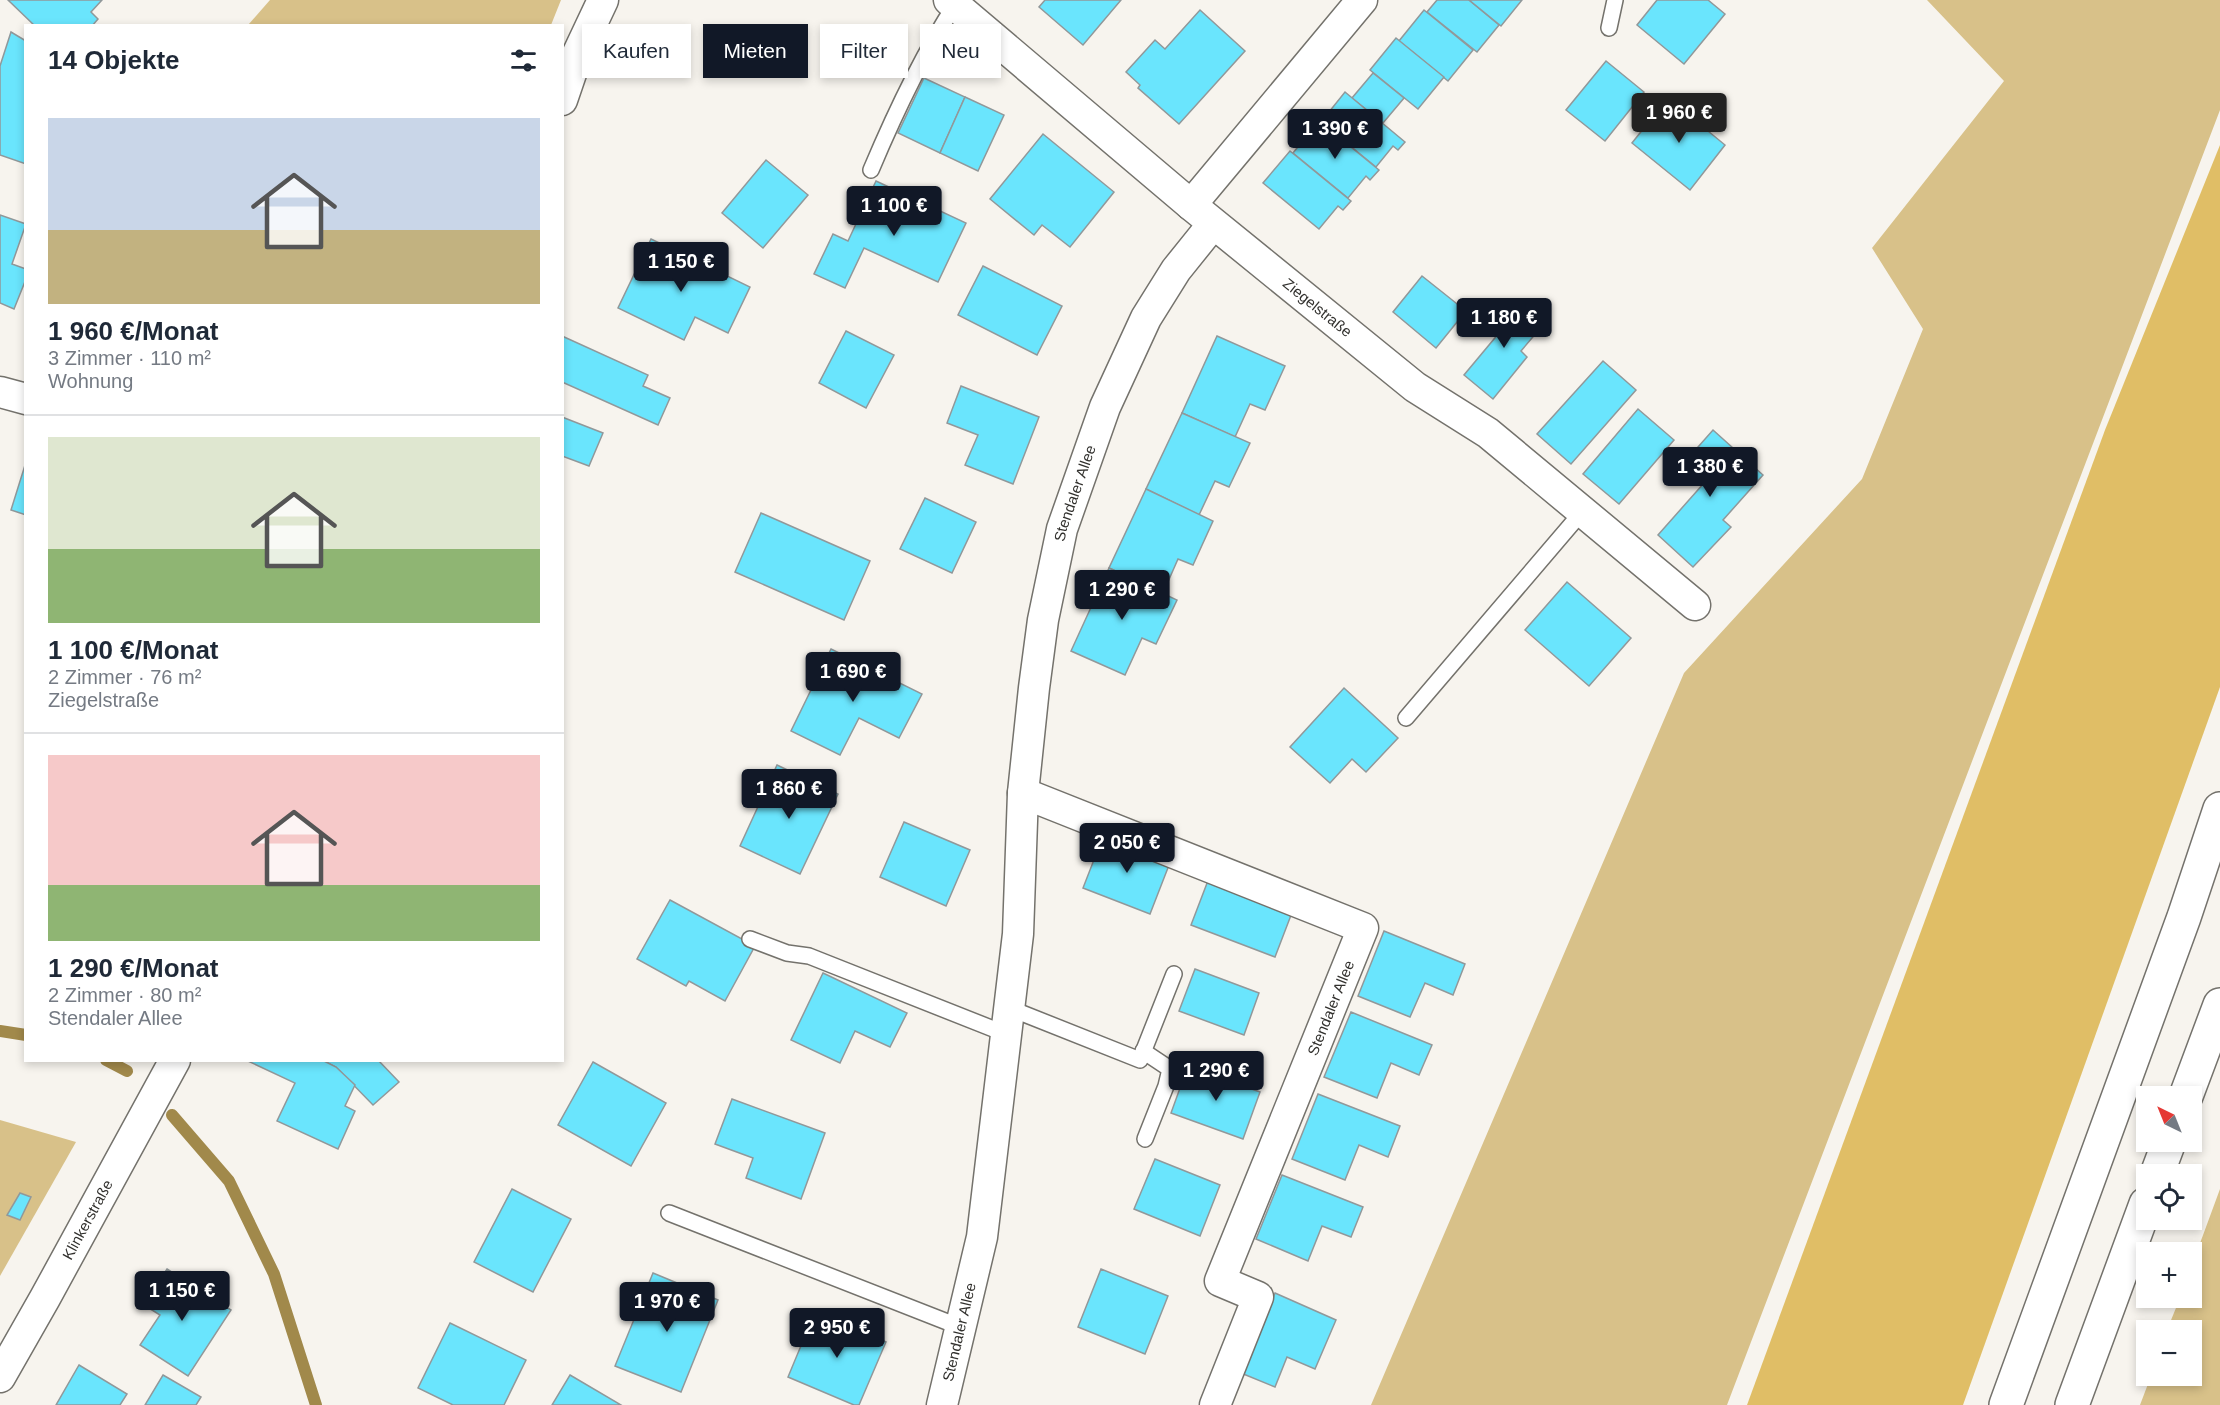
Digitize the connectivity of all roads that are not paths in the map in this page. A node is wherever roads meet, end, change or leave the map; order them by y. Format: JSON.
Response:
{"nodes":[{"id":1,"x":603,"y":0,"type":"edge"},
{"id":2,"x":1362,"y":0,"type":"edge"},
{"id":3,"x":1615,"y":0,"type":"edge"},
{"id":4,"x":952,"y":2,"type":"edge"},
{"id":5,"x":1610,"y":28,"type":"dead end"},
{"id":6,"x":564,"y":94,"type":"edge"},
{"id":7,"x":872,"y":170,"type":"dead end"},
{"id":8,"x":1191,"y":205,"type":"junction"},
{"id":9,"x":1213,"y":224,"type":"junction"},
{"id":10,"x":0,"y":392,"type":"edge"},
{"id":11,"x":24,"y":398,"type":"edge"},
{"id":12,"x":1582,"y":512,"type":"junction"},
{"id":13,"x":1695,"y":605,"type":"dead end"},
{"id":14,"x":1406,"y":718,"type":"dead end"},
{"id":15,"x":1023,"y":793,"type":"junction"},
{"id":16,"x":2220,"y":809,"type":"edge"},
{"id":17,"x":750,"y":939,"type":"dead end"},
{"id":18,"x":1174,"y":974,"type":"dead end"},
{"id":19,"x":2220,"y":1005,"type":"edge"},
{"id":20,"x":1007,"y":1021,"type":"junction"},
{"id":21,"x":1143,"y":1051,"type":"junction"},
{"id":22,"x":174,"y":1062,"type":"edge"},
{"id":23,"x":2190,"y":1086,"type":"edge"},
{"id":24,"x":1145,"y":1139,"type":"dead end"},
{"id":25,"x":669,"y":1213,"type":"dead end"},
{"id":26,"x":2136,"y":1230,"type":"edge"},
{"id":27,"x":960,"y":1327,"type":"junction"},
{"id":28,"x":0,"y":1377,"type":"edge"},
{"id":29,"x":942,"y":1405,"type":"edge"},
{"id":30,"x":1215,"y":1405,"type":"edge"},
{"id":31,"x":2006,"y":1405,"type":"edge"},
{"id":32,"x":2072,"y":1405,"type":"edge"}],
"edges":[{"from":1,"to":6,"type":"street"},
{"from":2,"to":8,"type":"street"},
{"from":3,"to":5,"type":"lane"},
{"from":4,"to":7,"type":"lane"},
{"from":4,"to":8,"type":"street","name":"Ziegelstraße"},
{"from":8,"to":9,"type":"street","name":"Ziegelstraße"},
{"from":9,"to":12,"type":"street","name":"Ziegelstraße"},
{"from":9,"to":15,"type":"street","name":"Stendaler Allee"},
{"from":10,"to":11,"type":"street"},
{"from":12,"to":13,"type":"street","name":"Ziegelstraße"},
{"from":12,"to":14,"type":"lane"},
{"from":15,"to":20,"type":"street","name":"Stendaler Allee"},
{"from":15,"to":30,"type":"street","name":"Stendaler Allee"},
{"from":16,"to":31,"type":"highway"},
{"from":17,"to":20,"type":"lane"},
{"from":18,"to":21,"type":"lane"},
{"from":19,"to":23,"type":"highway"},
{"from":20,"to":21,"type":"lane"},
{"from":20,"to":27,"type":"street","name":"Stendaler Allee"},
{"from":21,"to":24,"type":"lane"},
{"from":22,"to":28,"type":"street","name":"Klinkerstraße"},
{"from":25,"to":27,"type":"lane"},
{"from":26,"to":32,"type":"highway"},
{"from":27,"to":29,"type":"street","name":"Stendaler Allee"}]}
